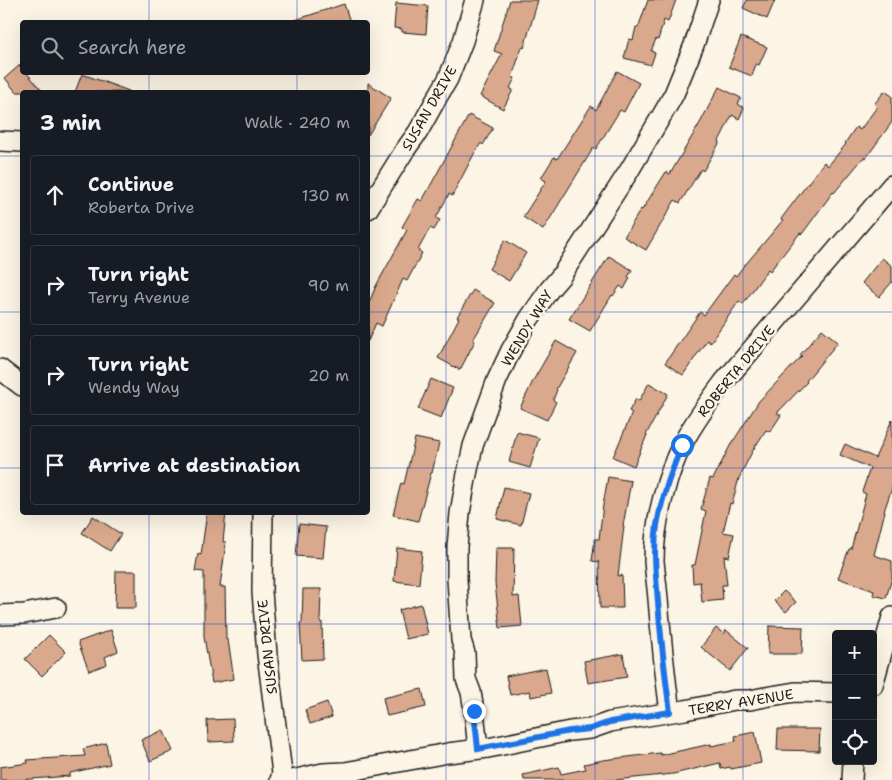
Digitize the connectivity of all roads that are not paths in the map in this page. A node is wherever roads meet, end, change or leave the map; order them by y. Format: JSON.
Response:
{"nodes":[{"id":1,"x":475,"y":0,"type":"edge"},
{"id":2,"x":709,"y":0,"type":"edge"},
{"id":3,"x":0,"y":141,"type":"edge"},
{"id":4,"x":20,"y":142,"type":"edge"},
{"id":5,"x":892,"y":185,"type":"edge"},
{"id":6,"x":370,"y":206,"type":"edge"},
{"id":7,"x":0,"y":369,"type":"edge"},
{"id":8,"x":20,"y":384,"type":"edge"},
{"id":9,"x":263,"y":515,"type":"edge"},
{"id":10,"x":56,"y":608,"type":"dead end"},
{"id":11,"x":0,"y":615,"type":"edge"},
{"id":12,"x":892,"y":617,"type":"edge"},
{"id":13,"x":876,"y":675,"type":"edge"},
{"id":14,"x":832,"y":693,"type":"edge"},
{"id":15,"x":670,"y":712,"type":"junction"},
{"id":16,"x":478,"y":749,"type":"junction"},
{"id":17,"x":853,"y":765,"type":"edge"},
{"id":18,"x":280,"y":780,"type":"edge"},
{"id":19,"x":292,"y":780,"type":"edge"},
{"id":20,"x":852,"y":780,"type":"edge"}],
"edges":[{"from":1,"to":6,"type":"street","name":"SUSAN DRIVE"},
{"from":2,"to":16,"type":"street","name":"WENDY WAY"},
{"from":3,"to":4,"type":"street"},
{"from":5,"to":15,"type":"street","name":"ROBERTA DRIVE"},
{"from":7,"to":8,"type":"street"},
{"from":9,"to":18,"type":"street","name":"SUSAN DRIVE"},
{"from":10,"to":11,"type":"street"},
{"from":12,"to":13,"type":"street"},
{"from":14,"to":15,"type":"street","name":"TERRY AVENUE"},
{"from":15,"to":16,"type":"street","name":"TERRY AVENUE"},
{"from":16,"to":19,"type":"street","name":"TERRY AVENUE"},
{"from":17,"to":20,"type":"street"}]}
